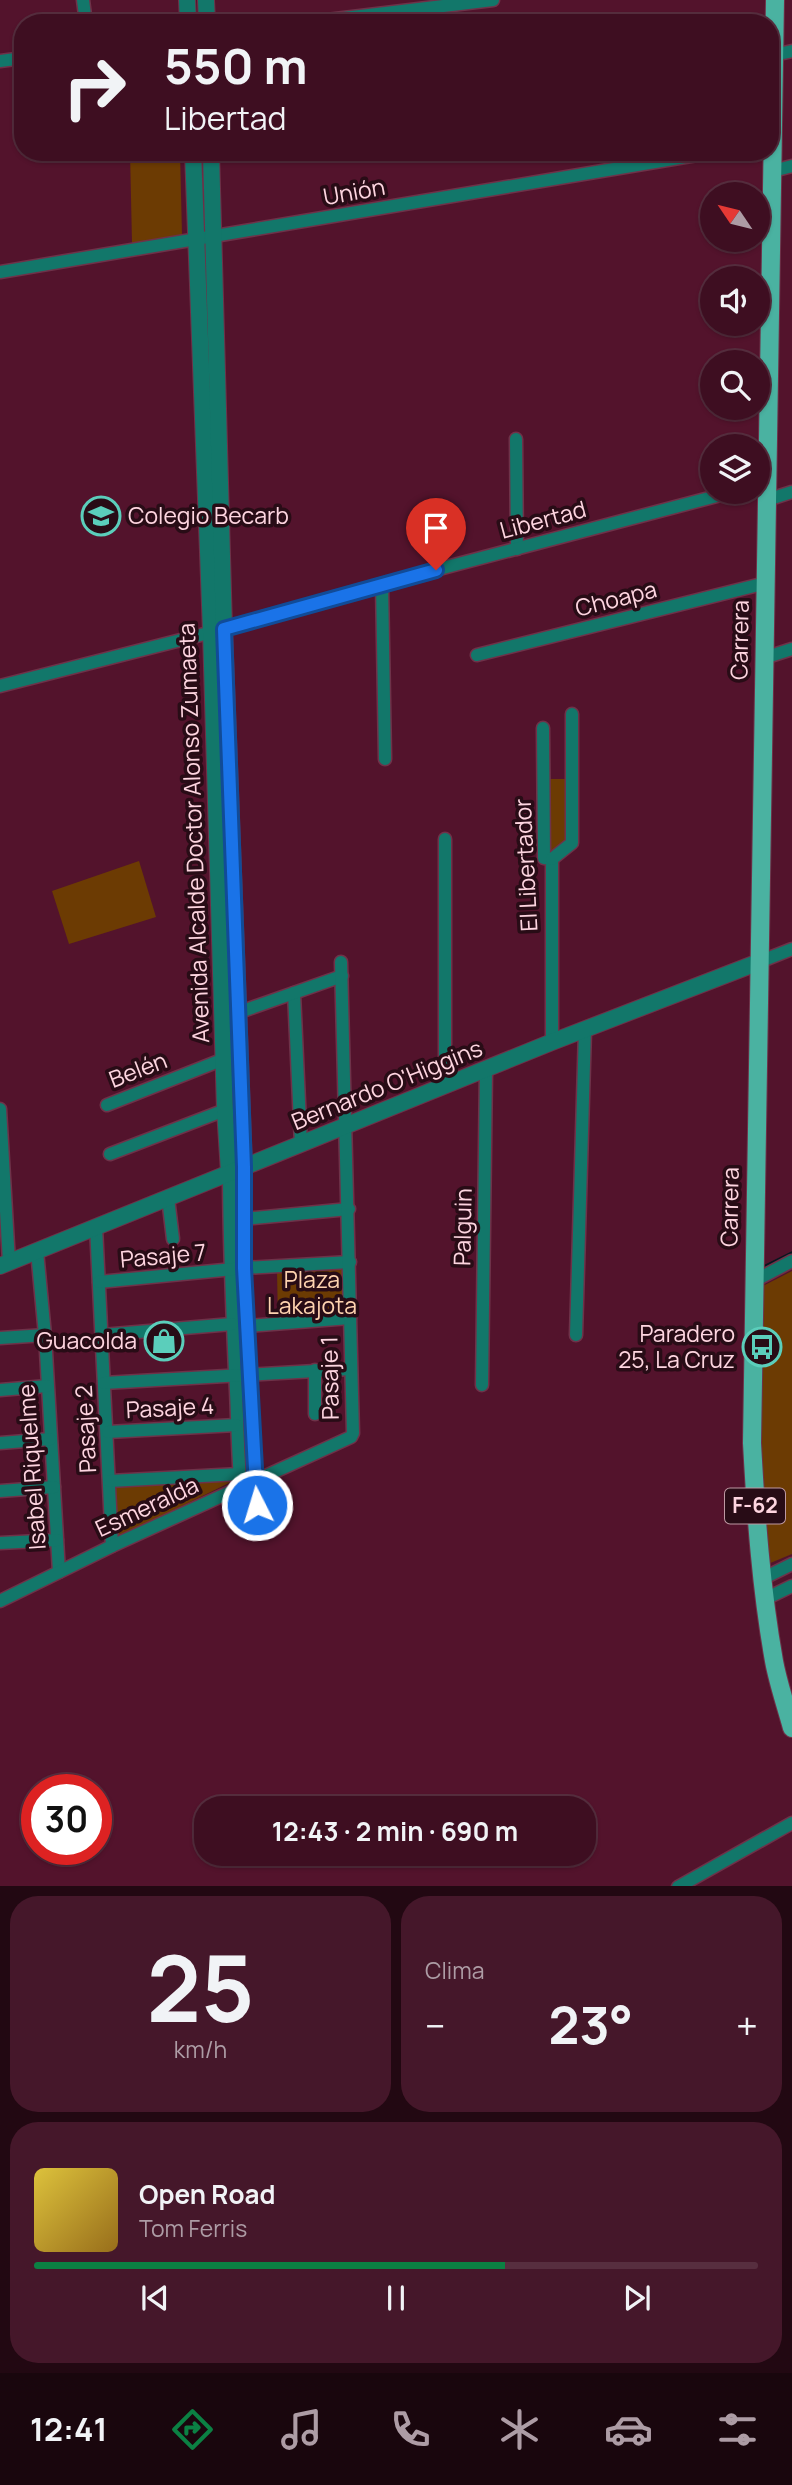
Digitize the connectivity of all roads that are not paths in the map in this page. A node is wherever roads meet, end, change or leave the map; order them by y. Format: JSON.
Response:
{"nodes":[{"id":1,"x":493,"y":0,"type":"edge"},
{"id":2,"x":377,"y":14,"type":"edge"},
{"id":3,"x":779,"y":26,"type":"edge"},
{"id":4,"x":783,"y":53,"type":"edge"},
{"id":5,"x":779,"y":83,"type":"edge"},
{"id":6,"x":193,"y":161,"type":"edge"},
{"id":7,"x":211,"y":161,"type":"edge"},
{"id":8,"x":661,"y":161,"type":"edge"},
{"id":9,"x":772,"y":161,"type":"edge"},
{"id":10,"x":792,"y":166,"type":"edge"},
{"id":11,"x":772,"y":171,"type":"junction"},
{"id":12,"x":214,"y":236,"type":"junction"},
{"id":13,"x":196,"y":239,"type":"junction"},
{"id":14,"x":0,"y":272,"type":"edge"},
{"id":15,"x":765,"y":434,"type":"edge"},
{"id":16,"x":516,"y":439,"type":"dead end"},
{"id":17,"x":770,"y":490,"type":"edge"},
{"id":18,"x":792,"y":492,"type":"edge"},
{"id":19,"x":700,"y":500,"type":"edge"},
{"id":20,"x":764,"y":504,"type":"edge"},
{"id":21,"x":517,"y":549,"type":"junction"},
{"id":22,"x":765,"y":583,"type":"junction"},
{"id":23,"x":382,"y":584,"type":"junction"},
{"id":24,"x":217,"y":630,"type":"junction"},
{"id":25,"x":792,"y":649,"type":"edge"},
{"id":26,"x":477,"y":655,"type":"dead end"},
{"id":27,"x":764,"y":659,"type":"junction"},
{"id":28,"x":0,"y":685,"type":"edge"},
{"id":29,"x":572,"y":713,"type":"dead end"},
{"id":30,"x":543,"y":728,"type":"dead end"},
{"id":31,"x":386,"y":759,"type":"dead end"},
{"id":32,"x":445,"y":839,"type":"dead end"},
{"id":33,"x":552,"y":859,"type":"junction"},
{"id":34,"x":792,"y":948,"type":"edge"},
{"id":35,"x":759,"y":962,"type":"junction"},
{"id":36,"x":294,"y":993,"type":"junction"},
{"id":37,"x":237,"y":1013,"type":"junction"},
{"id":38,"x":585,"y":1030,"type":"junction"},
{"id":39,"x":552,"y":1042,"type":"junction"},
{"id":40,"x":224,"y":1059,"type":"junction"},
{"id":41,"x":486,"y":1069,"type":"junction"},
{"id":42,"x":445,"y":1086,"type":"junction"},
{"id":43,"x":107,"y":1105,"type":"dead end"},
{"id":44,"x":0,"y":1109,"type":"edge"},
{"id":45,"x":225,"y":1110,"type":"junction"},
{"id":46,"x":347,"y":1126,"type":"junction"},
{"id":47,"x":301,"y":1145,"type":"junction"},
{"id":48,"x":110,"y":1154,"type":"dead end"},
{"id":49,"x":237,"y":1170,"type":"junction"},
{"id":50,"x":168,"y":1198,"type":"junction"},
{"id":51,"x":349,"y":1209,"type":"junction"},
{"id":52,"x":243,"y":1219,"type":"junction"},
{"id":53,"x":96,"y":1227,"type":"junction"},
{"id":54,"x":173,"y":1239,"type":"dead end"},
{"id":55,"x":37,"y":1251,"type":"junction"},
{"id":56,"x":792,"y":1261,"type":"edge"},
{"id":57,"x":350,"y":1262,"type":"junction"},
{"id":58,"x":5,"y":1264,"type":"edge"},
{"id":59,"x":244,"y":1268,"type":"junction"},
{"id":60,"x":230,"y":1271,"type":"junction"},
{"id":61,"x":754,"y":1281,"type":"junction"},
{"id":62,"x":99,"y":1282,"type":"junction"},
{"id":63,"x":350,"y":1318,"type":"junction"},
{"id":64,"x":232,"y":1324,"type":"junction"},
{"id":65,"x":247,"y":1326,"type":"junction"},
{"id":66,"x":45,"y":1335,"type":"junction"},
{"id":67,"x":102,"y":1335,"type":"junction"},
{"id":68,"x":576,"y":1335,"type":"dead end"},
{"id":69,"x":0,"y":1338,"type":"edge"},
{"id":70,"x":350,"y":1369,"type":"junction"},
{"id":71,"x":315,"y":1370,"type":"junction"},
{"id":72,"x":250,"y":1373,"type":"junction"},
{"id":73,"x":236,"y":1374,"type":"junction"},
{"id":74,"x":104,"y":1383,"type":"junction"},
{"id":75,"x":482,"y":1385,"type":"dead end"},
{"id":76,"x":47,"y":1386,"type":"junction"},
{"id":77,"x":0,"y":1390,"type":"edge"},
{"id":78,"x":315,"y":1414,"type":"dead end"},
{"id":79,"x":236,"y":1425,"type":"junction"},
{"id":80,"x":108,"y":1433,"type":"junction"},
{"id":81,"x":50,"y":1439,"type":"junction"},
{"id":82,"x":0,"y":1443,"type":"edge"},
{"id":83,"x":240,"y":1480,"type":"junction"},
{"id":84,"x":110,"y":1481,"type":"junction"},
{"id":85,"x":254,"y":1482,"type":"junction"},
{"id":86,"x":54,"y":1487,"type":"junction"},
{"id":87,"x":0,"y":1491,"type":"edge"},
{"id":88,"x":257,"y":1505,"type":"dead end"},
{"id":89,"x":243,"y":1512,"type":"dead end"},
{"id":90,"x":57,"y":1540,"type":"junction"},
{"id":91,"x":0,"y":1543,"type":"edge"},
{"id":92,"x":112,"y":1546,"type":"junction"},
{"id":93,"x":792,"y":1564,"type":"edge"},
{"id":94,"x":59,"y":1572,"type":"junction"},
{"id":95,"x":762,"y":1579,"type":"junction"},
{"id":96,"x":792,"y":1586,"type":"edge"},
{"id":97,"x":765,"y":1599,"type":"junction"},
{"id":98,"x":0,"y":1601,"type":"edge"},
{"id":99,"x":792,"y":1728,"type":"edge"},
{"id":100,"x":792,"y":1823,"type":"edge"},
{"id":101,"x":678,"y":1886,"type":"edge"}],
"edges":[{"from":1,"to":2,"type":"street"},
{"from":3,"to":4,"type":"main road","name":"Carrera","number":"F-62"},
{"from":4,"to":5,"type":"main road","name":"Carrera","number":"F-62"},
{"from":6,"to":13,"type":"street","name":"Avenida Alcalde Doctor Alonso Zumaeta"},
{"from":7,"to":12,"type":"street","name":"Avenida Alcalde Doctor Alonso Zumaeta"},
{"from":8,"to":12,"type":"street","name":"Unión"},
{"from":9,"to":11,"type":"main road","name":"Carrera","number":"F-62"},
{"from":10,"to":11,"type":"street"},
{"from":11,"to":15,"type":"main road","name":"Carrera","number":"F-62"},
{"from":12,"to":13,"type":"street","name":"Unión"},
{"from":12,"to":24,"type":"street","name":"Avenida Alcalde Doctor Alonso Zumaeta"},
{"from":13,"to":14,"type":"street","name":"Unión"},
{"from":13,"to":24,"type":"street","name":"Avenida Alcalde Doctor Alonso Zumaeta"},
{"from":16,"to":21,"type":"street"},
{"from":17,"to":18,"type":"street"},
{"from":19,"to":21,"type":"street","name":"Libertad"},
{"from":20,"to":22,"type":"main road","name":"Carrera","number":"F-62"},
{"from":21,"to":23,"type":"street","name":"Libertad"},
{"from":22,"to":26,"type":"street","name":"Choapa"},
{"from":22,"to":27,"type":"main road","name":"Carrera","number":"F-62"},
{"from":23,"to":24,"type":"street","name":"Libertad"},
{"from":23,"to":31,"type":"street"},
{"from":24,"to":28,"type":"street","name":"Libertad"},
{"from":24,"to":37,"type":"street","name":"Avenida Alcalde Doctor Alonso Zumaeta"},
{"from":24,"to":40,"type":"street","name":"Avenida Alcalde Doctor Alonso Zumaeta"},
{"from":25,"to":27,"type":"street"},
{"from":27,"to":35,"type":"main road","name":"Carrera","number":"F-62"},
{"from":29,"to":33,"type":"street"},
{"from":30,"to":33,"type":"street","name":"El Libertador"},
{"from":32,"to":42,"type":"street"},
{"from":33,"to":39,"type":"street","name":"El Libertador"},
{"from":34,"to":35,"type":"street","name":"Bernardo O'Higgins"},
{"from":35,"to":38,"type":"street","name":"Bernardo O'Higgins"},
{"from":35,"to":61,"type":"main road","name":"Carrera","number":"F-62"},
{"from":36,"to":37,"type":"street"},
{"from":36,"to":46,"type":"street","name":"Pasaje 1"},
{"from":36,"to":47,"type":"street"},
{"from":37,"to":49,"type":"street","name":"Avenida Alcalde Doctor Alonso Zumaeta"},
{"from":38,"to":39,"type":"street","name":"Bernardo O'Higgins"},
{"from":38,"to":68,"type":"street"},
{"from":39,"to":41,"type":"street","name":"Bernardo O'Higgins"},
{"from":40,"to":43,"type":"street","name":"Belén"},
{"from":40,"to":45,"type":"street","name":"Avenida Alcalde Doctor Alonso Zumaeta"},
{"from":41,"to":42,"type":"street","name":"Bernardo O'Higgins"},
{"from":41,"to":75,"type":"street","name":"Palguin"},
{"from":42,"to":46,"type":"street","name":"Bernardo O'Higgins"},
{"from":44,"to":58,"type":"street"},
{"from":45,"to":48,"type":"street"},
{"from":45,"to":49,"type":"street","name":"Avenida Alcalde Doctor Alonso Zumaeta"},
{"from":46,"to":47,"type":"street","name":"Bernardo O'Higgins"},
{"from":46,"to":51,"type":"street","name":"Pasaje 1"},
{"from":47,"to":49,"type":"street","name":"Bernardo O'Higgins"},
{"from":49,"to":50,"type":"street","name":"Bernardo O'Higgins"},
{"from":49,"to":52,"type":"street","name":"Avenida Alcalde Doctor Alonso Zumaeta"},
{"from":49,"to":60,"type":"street","name":"Avenida Alcalde Doctor Alonso Zumaeta"},
{"from":50,"to":53,"type":"street","name":"Bernardo O'Higgins"},
{"from":50,"to":54,"type":"street"},
{"from":51,"to":52,"type":"street"},
{"from":51,"to":57,"type":"street","name":"Pasaje 1"},
{"from":52,"to":59,"type":"street","name":"Avenida Alcalde Doctor Alonso Zumaeta"},
{"from":53,"to":55,"type":"street","name":"Bernardo O'Higgins"},
{"from":53,"to":62,"type":"street","name":"Pasaje 2"},
{"from":55,"to":58,"type":"street","name":"Bernardo O'Higgins"},
{"from":55,"to":66,"type":"street","name":"Isabel Riquelme"},
{"from":56,"to":61,"type":"street"},
{"from":57,"to":59,"type":"street","name":"Pasaje 7"},
{"from":57,"to":63,"type":"street","name":"Pasaje 1"},
{"from":59,"to":60,"type":"street","name":"Pasaje 7"},
{"from":59,"to":65,"type":"street","name":"Avenida Alcalde Doctor Alonso Zumaeta"},
{"from":60,"to":62,"type":"street","name":"Pasaje 7"},
{"from":60,"to":64,"type":"street","name":"Avenida Alcalde Doctor Alonso Zumaeta"},
{"from":61,"to":95,"type":"main road","number":"F-62"},
{"from":62,"to":67,"type":"street","name":"Pasaje 2"},
{"from":63,"to":65,"type":"street"},
{"from":63,"to":70,"type":"street","name":"Pasaje 1"},
{"from":64,"to":67,"type":"street"},
{"from":64,"to":73,"type":"street","name":"Avenida Alcalde Doctor Alonso Zumaeta"},
{"from":65,"to":72,"type":"street","name":"Avenida Alcalde Doctor Alonso Zumaeta"},
{"from":66,"to":69,"type":"street"},
{"from":66,"to":76,"type":"street","name":"Isabel Riquelme"},
{"from":67,"to":74,"type":"street","name":"Pasaje 2"},
{"from":70,"to":71,"type":"street"},
{"from":70,"to":85,"type":"street","name":"Pasaje 1"},
{"from":71,"to":72,"type":"street"},
{"from":71,"to":78,"type":"street"},
{"from":72,"to":73,"type":"street"},
{"from":72,"to":85,"type":"street","name":"Avenida Alcalde Doctor Alonso Zumaeta"},
{"from":73,"to":74,"type":"street"},
{"from":73,"to":79,"type":"street","name":"Avenida Alcalde Doctor Alonso Zumaeta"},
{"from":74,"to":80,"type":"street","name":"Pasaje 2"},
{"from":76,"to":77,"type":"street"},
{"from":76,"to":81,"type":"street","name":"Isabel Riquelme"},
{"from":79,"to":80,"type":"street","name":"Pasaje 4"},
{"from":79,"to":83,"type":"street","name":"Avenida Alcalde Doctor Alonso Zumaeta"},
{"from":80,"to":84,"type":"street","name":"Pasaje 2"},
{"from":81,"to":82,"type":"street"},
{"from":81,"to":86,"type":"street","name":"Isabel Riquelme"},
{"from":83,"to":84,"type":"street"},
{"from":83,"to":85,"type":"street","name":"Esmeralda"},
{"from":83,"to":89,"type":"street","name":"Avenida Alcalde Doctor Alonso Zumaeta"},
{"from":83,"to":92,"type":"street","name":"Esmeralda"},
{"from":84,"to":92,"type":"street","name":"Pasaje 2"},
{"from":85,"to":88,"type":"street","name":"Avenida Alcalde Doctor Alonso Zumaeta"},
{"from":86,"to":87,"type":"street"},
{"from":86,"to":90,"type":"street","name":"Isabel Riquelme"},
{"from":90,"to":91,"type":"street"},
{"from":90,"to":94,"type":"street","name":"Isabel Riquelme"},
{"from":92,"to":94,"type":"street","name":"Esmeralda"},
{"from":93,"to":95,"type":"street"},
{"from":94,"to":98,"type":"street","name":"Isabel Riquelme"},
{"from":95,"to":97,"type":"main road","number":"F-62"},
{"from":96,"to":97,"type":"street"},
{"from":97,"to":99,"type":"main road","number":"F-62"},
{"from":100,"to":101,"type":"street"}]}
